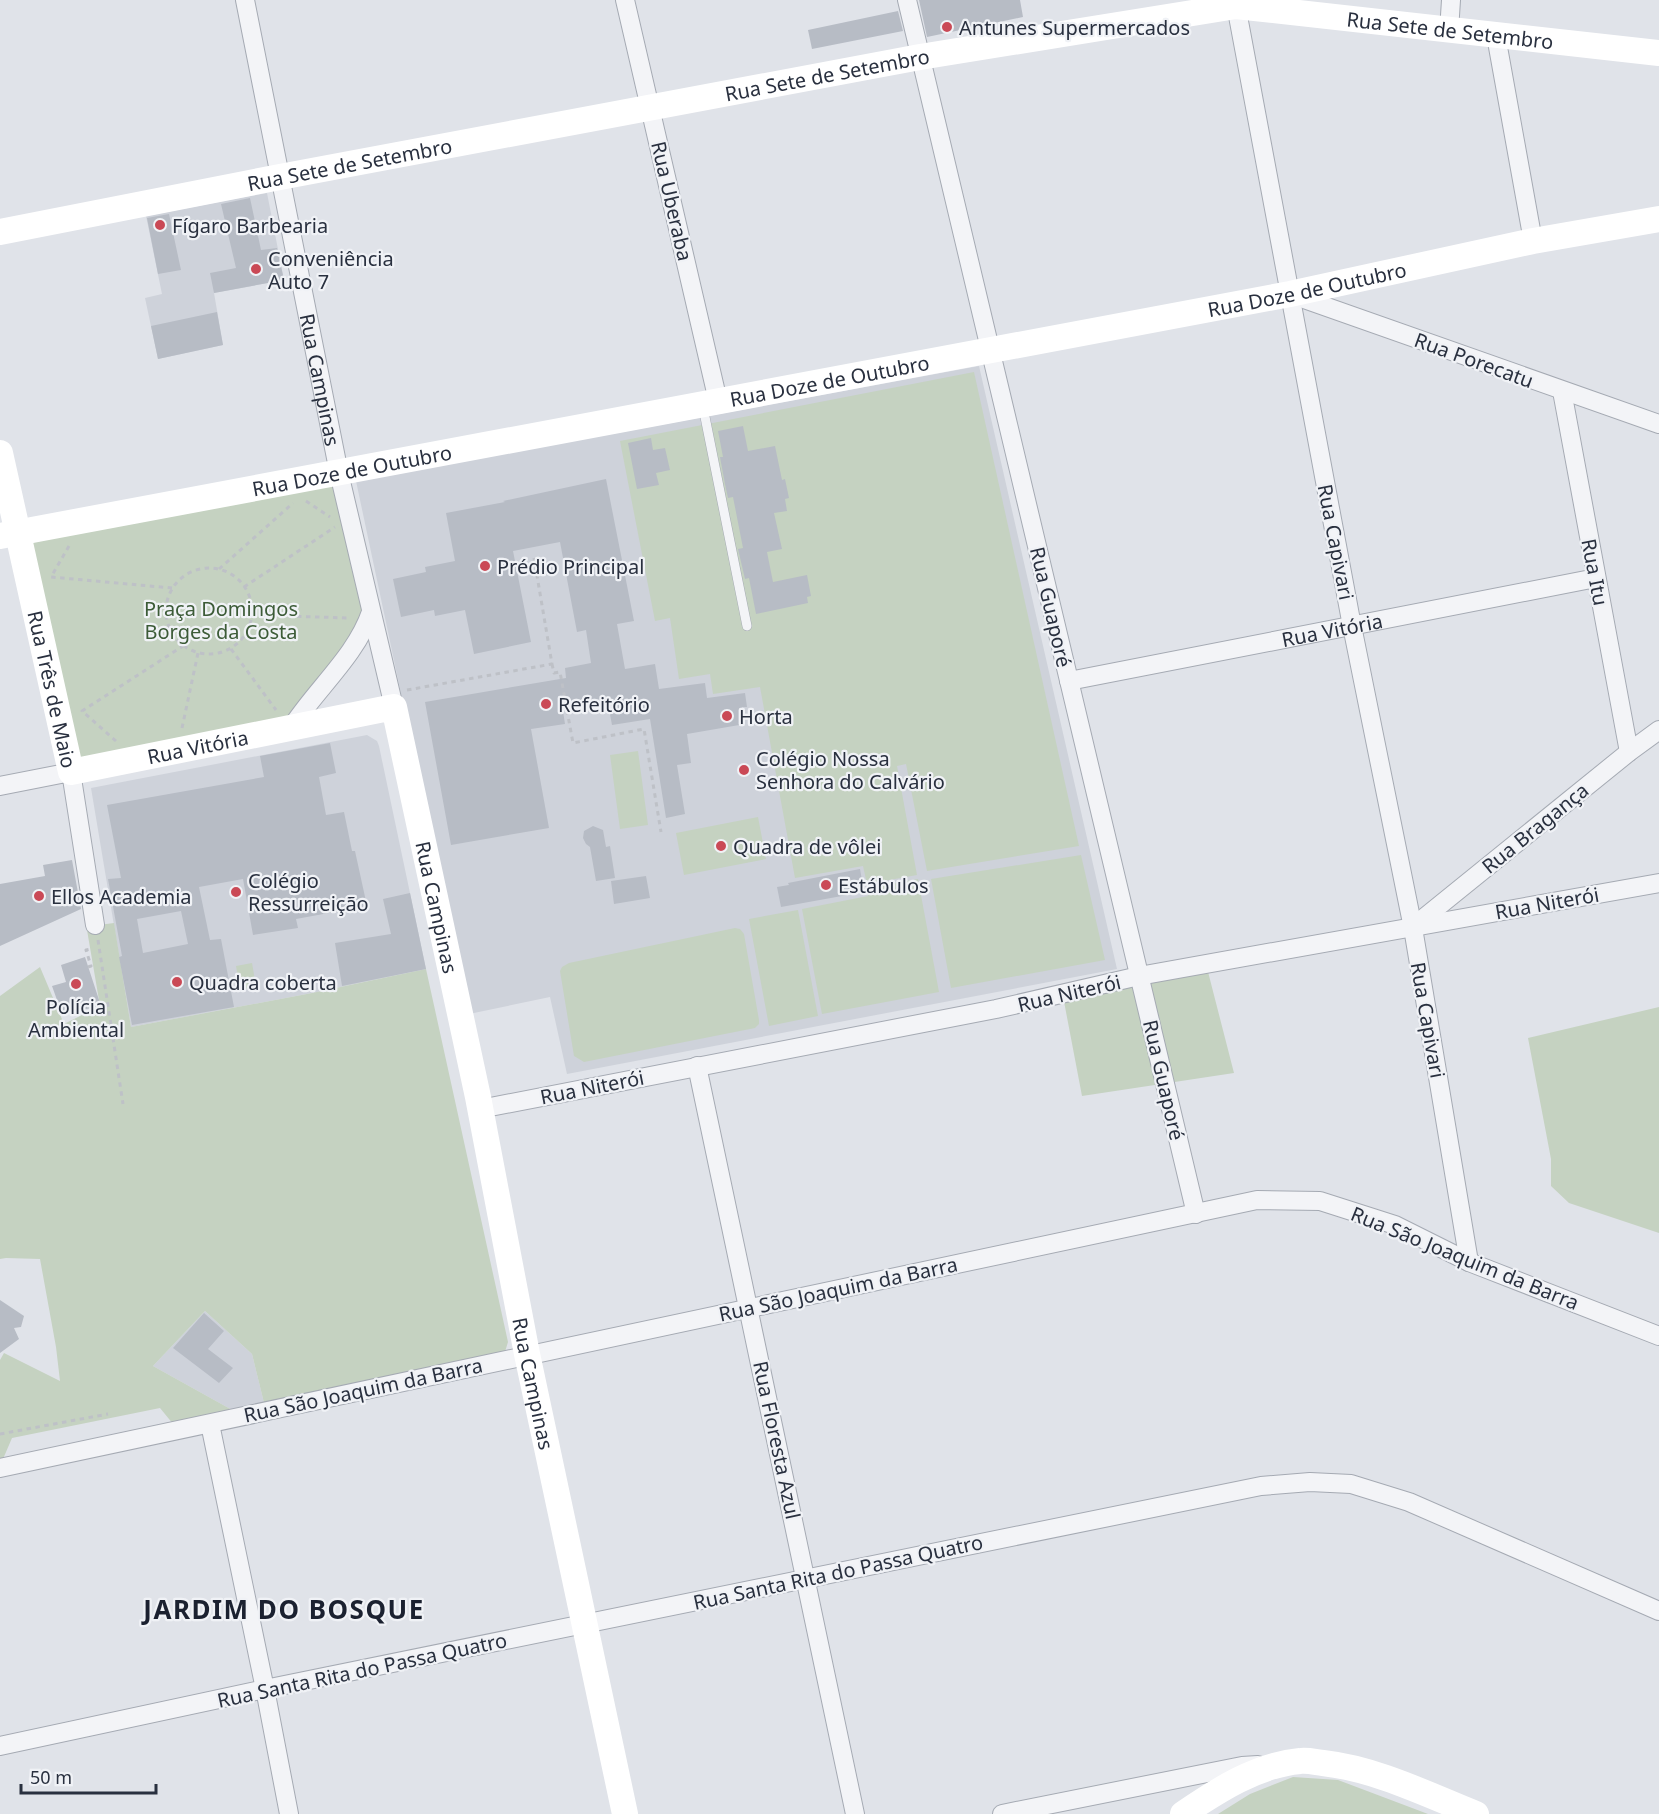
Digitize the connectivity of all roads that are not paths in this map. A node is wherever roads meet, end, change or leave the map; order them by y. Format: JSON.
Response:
{"nodes":[{"id":1,"x":245,"y":0,"type":"edge"},
{"id":2,"x":625,"y":0,"type":"edge"},
{"id":3,"x":907,"y":0,"type":"edge"},
{"id":4,"x":1451,"y":0,"type":"edge"},
{"id":5,"x":1235,"y":3,"type":"edge"},
{"id":6,"x":1449,"y":31,"type":"junction"},
{"id":7,"x":1496,"y":36,"type":"junction"},
{"id":8,"x":1659,"y":53,"type":"edge"},
{"id":9,"x":920,"y":57,"type":"junction"},
{"id":10,"x":650,"y":108,"type":"junction"},
{"id":11,"x":280,"y":177,"type":"junction"},
{"id":12,"x":1659,"y":219,"type":"edge"},
{"id":13,"x":0,"y":232,"type":"edge"},
{"id":14,"x":1533,"y":241,"type":"junction"},
{"id":15,"x":1290,"y":294,"type":"junction"},
{"id":16,"x":990,"y":350,"type":"junction"},
{"id":17,"x":1562,"y":391,"type":"junction"},
{"id":18,"x":710,"y":403,"type":"junction"},
{"id":19,"x":1659,"y":424,"type":"edge"},
{"id":20,"x":0,"y":453,"type":"edge"},
{"id":21,"x":339,"y":473,"type":"junction"},
{"id":22,"x":9,"y":535,"type":"edge"},
{"id":23,"x":1596,"y":578,"type":"junction"},
{"id":24,"x":366,"y":615,"type":"junction"},
{"id":25,"x":747,"y":626,"type":"dead end"},
{"id":26,"x":1352,"y":626,"type":"junction"},
{"id":27,"x":1069,"y":681,"type":"junction"},
{"id":28,"x":392,"y":700,"type":"junction"},
{"id":29,"x":286,"y":723,"type":"junction"},
{"id":30,"x":1659,"y":730,"type":"edge"},
{"id":31,"x":1629,"y":752,"type":"junction"},
{"id":32,"x":71,"y":772,"type":"junction"},
{"id":33,"x":0,"y":786,"type":"edge"},
{"id":34,"x":1659,"y":883,"type":"edge"},
{"id":35,"x":95,"y":925,"type":"road end"},
{"id":36,"x":1413,"y":928,"type":"junction"},
{"id":37,"x":1139,"y":976,"type":"junction"},
{"id":38,"x":697,"y":1066,"type":"junction"},
{"id":39,"x":480,"y":1109,"type":"junction"},
{"id":40,"x":1196,"y":1214,"type":"junction"},
{"id":41,"x":1469,"y":1262,"type":"junction"},
{"id":42,"x":748,"y":1310,"type":"junction"},
{"id":43,"x":1659,"y":1336,"type":"edge"},
{"id":44,"x":527,"y":1354,"type":"junction"},
{"id":45,"x":210,"y":1424,"type":"junction"},
{"id":46,"x":0,"y":1468,"type":"edge"},
{"id":47,"x":807,"y":1578,"type":"junction"},
{"id":48,"x":1659,"y":1611,"type":"edge"},
{"id":49,"x":585,"y":1624,"type":"junction"},
{"id":50,"x":265,"y":1689,"type":"junction"},
{"id":51,"x":0,"y":1746,"type":"edge"},
{"id":52,"x":1301,"y":1760,"type":"junction"},
{"id":53,"x":289,"y":1814,"type":"edge"},
{"id":54,"x":625,"y":1814,"type":"edge"},
{"id":55,"x":855,"y":1814,"type":"edge"},
{"id":56,"x":1002,"y":1814,"type":"edge"},
{"id":57,"x":1183,"y":1814,"type":"edge"},
{"id":58,"x":1476,"y":1814,"type":"edge"}],
"edges":[{"from":1,"to":11,"type":"street","name":"Rua Campinas"},
{"from":2,"to":10,"type":"street","name":"Rua Uberaba"},
{"from":3,"to":9,"type":"street","name":"Rua Guaporé"},
{"from":4,"to":6,"type":"street"},
{"from":5,"to":6,"type":"main road","name":"Rua Sete de Setembro"},
{"from":5,"to":9,"type":"main road","name":"Rua Sete de Setembro"},
{"from":5,"to":15,"type":"street","name":"Rua Capivari"},
{"from":6,"to":7,"type":"main road","name":"Rua Sete de Setembro"},
{"from":7,"to":8,"type":"main road","name":"Rua Sete de Setembro"},
{"from":7,"to":14,"type":"street"},
{"from":9,"to":10,"type":"main road","name":"Rua Sete de Setembro"},
{"from":9,"to":16,"type":"street","name":"Rua Guaporé"},
{"from":10,"to":11,"type":"main road","name":"Rua Sete de Setembro"},
{"from":10,"to":18,"type":"street","name":"Rua Uberaba"},
{"from":11,"to":13,"type":"main road","name":"Rua Sete de Setembro"},
{"from":11,"to":21,"type":"street","name":"Rua Campinas"},
{"from":12,"to":14,"type":"main road","name":"Rua Doze de Outubro"},
{"from":14,"to":15,"type":"main road","name":"Rua Doze de Outubro"},
{"from":15,"to":16,"type":"main road","name":"Rua Doze de Outubro"},
{"from":15,"to":17,"type":"street","name":"Rua Porecatu"},
{"from":15,"to":26,"type":"street","name":"Rua Capivari"},
{"from":16,"to":18,"type":"main road","name":"Rua Doze de Outubro"},
{"from":16,"to":27,"type":"street","name":"Rua Guaporé"},
{"from":17,"to":19,"type":"street","name":"Rua Porecatu"},
{"from":17,"to":23,"type":"street","name":"Rua Itu"},
{"from":18,"to":21,"type":"main road","name":"Rua Doze de Outubro"},
{"from":18,"to":25,"type":"lane"},
{"from":20,"to":22,"type":"main road","name":"Rua Três de Maio"},
{"from":21,"to":22,"type":"main road","name":"Rua Doze de Outubro"},
{"from":21,"to":24,"type":"street","name":"Rua Campinas"},
{"from":22,"to":32,"type":"main road","name":"Rua Três de Maio"},
{"from":23,"to":26,"type":"street","name":"Rua Vitória"},
{"from":23,"to":31,"type":"street","name":"Rua Itu"},
{"from":24,"to":28,"type":"street","name":"Rua Campinas"},
{"from":24,"to":29,"type":"street"},
{"from":26,"to":27,"type":"street","name":"Rua Vitória"},
{"from":26,"to":36,"type":"street","name":"Rua Capivari"},
{"from":27,"to":37,"type":"street","name":"Rua Guaporé"},
{"from":28,"to":29,"type":"main road","name":"Rua Vitória"},
{"from":28,"to":39,"type":"main road","name":"Rua Campinas"},
{"from":29,"to":32,"type":"main road","name":"Rua Vitória"},
{"from":30,"to":31,"type":"street","name":"Rua Bragança"},
{"from":31,"to":36,"type":"street","name":"Rua Bragança"},
{"from":32,"to":33,"type":"street","name":"Rua Vitória"},
{"from":32,"to":35,"type":"street","name":"Rua Três de Maio"},
{"from":34,"to":36,"type":"street","name":"Rua Niterói"},
{"from":36,"to":37,"type":"street","name":"Rua Niterói"},
{"from":36,"to":41,"type":"street","name":"Rua Capivari"},
{"from":37,"to":38,"type":"street","name":"Rua Niterói"},
{"from":37,"to":40,"type":"street","name":"Rua Guaporé"},
{"from":38,"to":39,"type":"street","name":"Rua Niterói"},
{"from":38,"to":42,"type":"street","name":"Rua Floresta Azul"},
{"from":39,"to":44,"type":"main road","name":"Rua Campinas"},
{"from":40,"to":41,"type":"street","name":"Rua São Joaquim da Barra"},
{"from":40,"to":42,"type":"street","name":"Rua São Joaquim da Barra"},
{"from":41,"to":43,"type":"street","name":"Rua São Joaquim da Barra"},
{"from":42,"to":44,"type":"street","name":"Rua São Joaquim da Barra"},
{"from":42,"to":47,"type":"street","name":"Rua Floresta Azul"},
{"from":44,"to":45,"type":"street","name":"Rua São Joaquim da Barra"},
{"from":44,"to":49,"type":"main road","name":"Rua Campinas"},
{"from":45,"to":46,"type":"street","name":"Rua São Joaquim da Barra"},
{"from":45,"to":50,"type":"street"},
{"from":47,"to":48,"type":"street","name":"Rua Santa Rita do Passa Quatro"},
{"from":47,"to":49,"type":"street","name":"Rua Santa Rita do Passa Quatro"},
{"from":47,"to":55,"type":"street","name":"Rua Floresta Azul"},
{"from":49,"to":50,"type":"street","name":"Rua Santa Rita do Passa Quatro"},
{"from":49,"to":54,"type":"main road","name":"Rua Campinas"},
{"from":50,"to":51,"type":"street","name":"Rua Santa Rita do Passa Quatro"},
{"from":50,"to":53,"type":"street"},
{"from":52,"to":56,"type":"street"},
{"from":52,"to":57,"type":"main road"},
{"from":52,"to":58,"type":"main road"}]}
